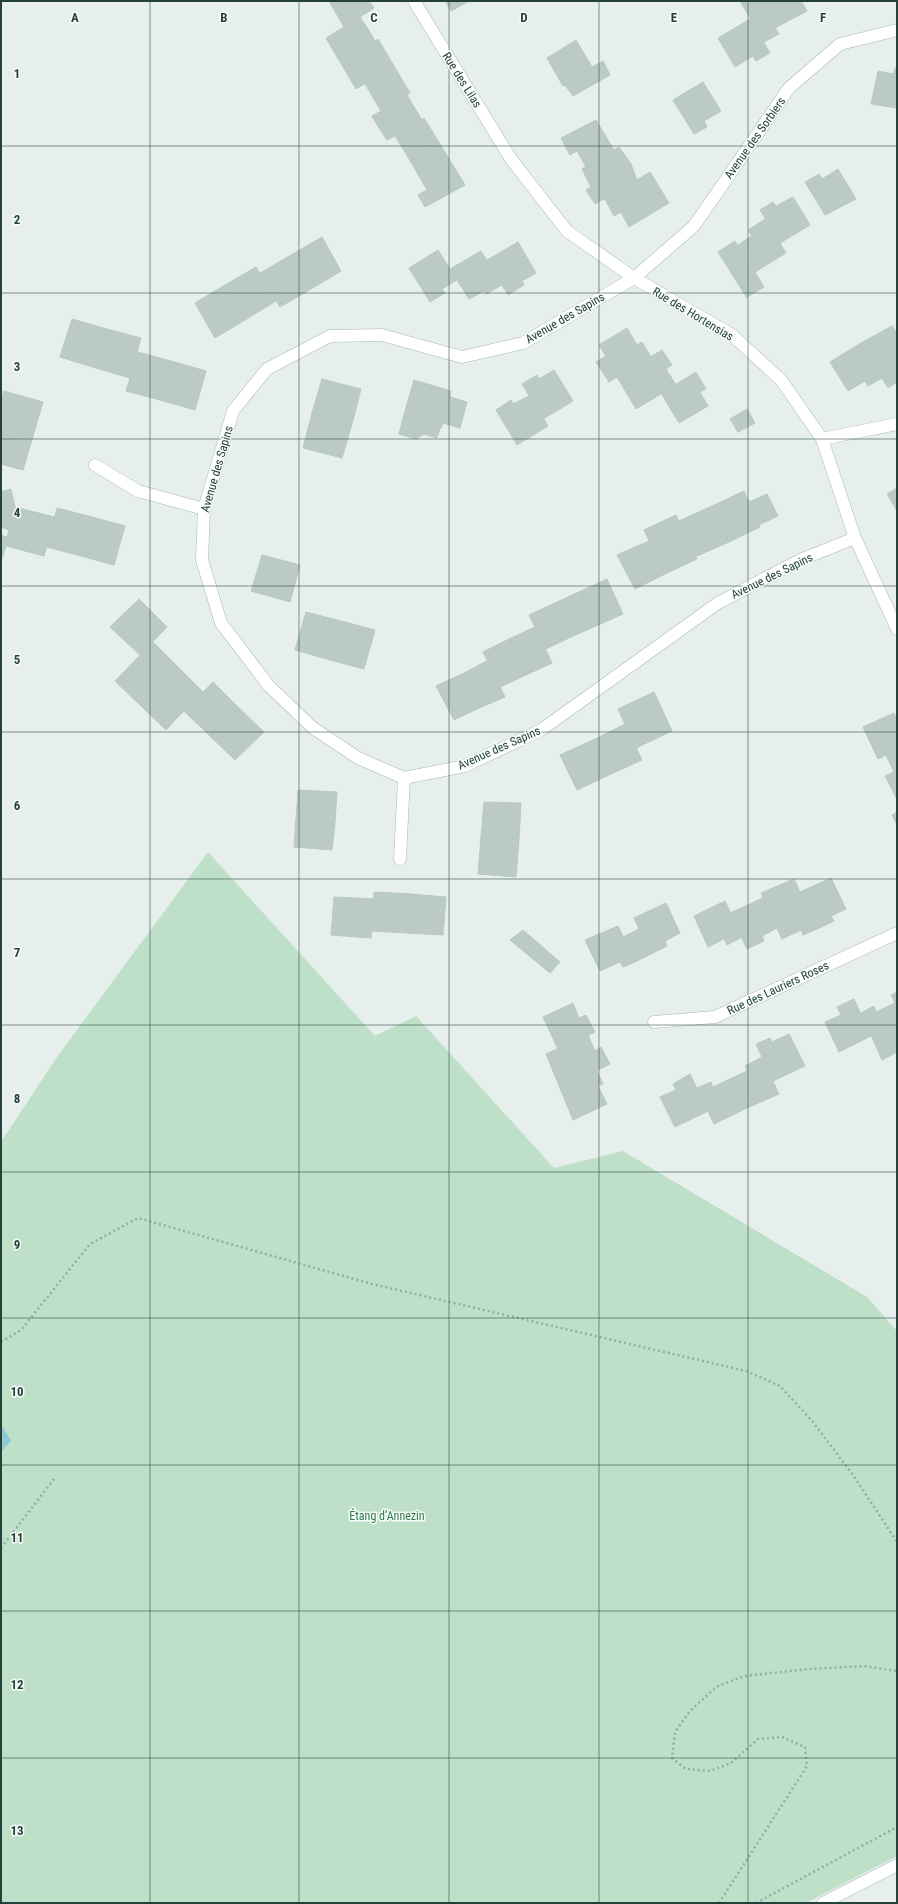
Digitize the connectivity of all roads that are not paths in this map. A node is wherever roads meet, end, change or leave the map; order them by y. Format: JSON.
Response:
{"nodes":[{"id":1,"x":414,"y":1,"type":"edge"},
{"id":2,"x":897,"y":30,"type":"edge"},
{"id":3,"x":511,"y":159,"type":"joint"},
{"id":4,"x":634,"y":278,"type":"junction"},
{"id":5,"x":897,"y":424,"type":"edge"},
{"id":6,"x":822,"y":439,"type":"junction"},
{"id":7,"x":95,"y":465,"type":"dead end"},
{"id":8,"x":204,"y":509,"type":"junction"},
{"id":9,"x":855,"y":538,"type":"junction"},
{"id":10,"x":897,"y":629,"type":"edge"},
{"id":11,"x":404,"y":778,"type":"junction"},
{"id":12,"x":400,"y":859,"type":"dead end"},
{"id":13,"x":897,"y":933,"type":"edge"},
{"id":14,"x":654,"y":1022,"type":"dead end"},
{"id":15,"x":897,"y":1865,"type":"edge"},
{"id":16,"x":823,"y":1903,"type":"edge"}],
"edges":[{"from":1,"to":3,"type":"street","name":"Rue des Lilas"},
{"from":2,"to":4,"type":"street","name":"Avenue des Sorbiers"},
{"from":3,"to":4,"type":"street","name":"Rue des Hortensias"},
{"from":4,"to":6,"type":"street","name":"Rue des Hortensias"},
{"from":4,"to":8,"type":"street","name":"Avenue des Sapins"},
{"from":5,"to":6,"type":"street"},
{"from":6,"to":9,"type":"street","name":"Rue des Hortensias"},
{"from":7,"to":8,"type":"street"},
{"from":8,"to":11,"type":"street","name":"Avenue des Sapins"},
{"from":9,"to":10,"type":"street","name":"Rue des Hortensias"},
{"from":9,"to":11,"type":"street","name":"Avenue des Sapins"},
{"from":11,"to":12,"type":"street"},
{"from":13,"to":14,"type":"street","name":"Rue des Lauriers Roses"},
{"from":15,"to":16,"type":"street"}]}
